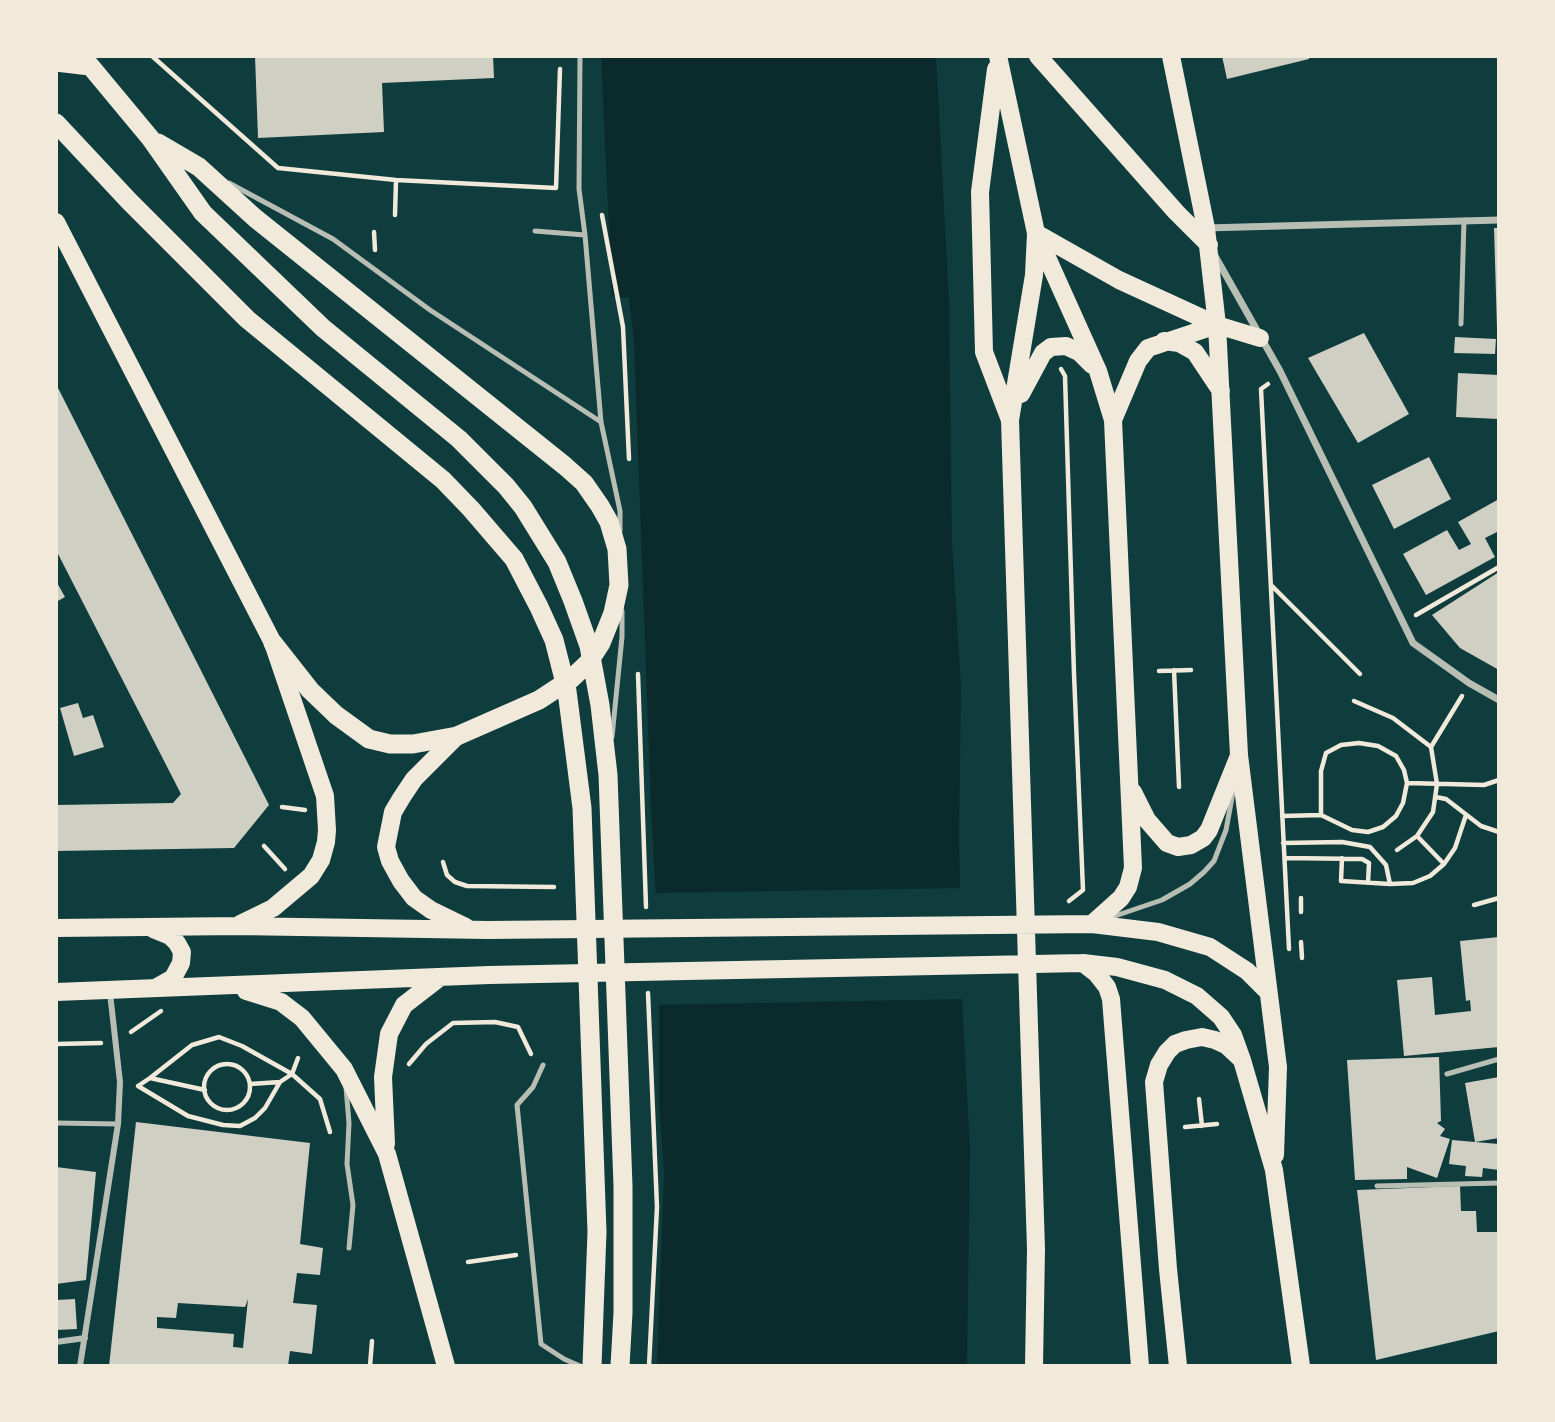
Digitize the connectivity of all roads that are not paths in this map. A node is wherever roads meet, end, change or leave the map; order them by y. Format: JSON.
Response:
{"nodes":[{"id":1,"x":580,"y":56,"type":"edge"},
{"id":2,"x":998,"y":56,"type":"edge"},
{"id":3,"x":1038,"y":56,"type":"edge"},
{"id":4,"x":1171,"y":56,"type":"edge"},
{"id":5,"x":86,"y":61,"type":"edge"},
{"id":6,"x":56,"y":62,"type":"edge"},
{"id":7,"x":56,"y":123,"type":"edge"},
{"id":8,"x":151,"y":139,"type":"junction"},
{"id":9,"x":200,"y":167,"type":"junction"},
{"id":10,"x":1464,"y":220,"type":"junction"},
{"id":11,"x":1499,"y":220,"type":"edge"},
{"id":12,"x":56,"y":222,"type":"edge"},
{"id":13,"x":535,"y":230,"type":"dead end"},
{"id":14,"x":1036,"y":233,"type":"junction"},
{"id":15,"x":585,"y":235,"type":"junction"},
{"id":16,"x":1208,"y":236,"type":"junction"},
{"id":17,"x":1461,"y":324,"type":"dead end"},
{"id":18,"x":1217,"y":325,"type":"junction"},
{"id":19,"x":1260,"y":338,"type":"junction"},
{"id":20,"x":1164,"y":341,"type":"junction"},
{"id":21,"x":1098,"y":371,"type":"junction"},
{"id":22,"x":1221,"y":391,"type":"junction"},
{"id":23,"x":1010,"y":420,"type":"junction"},
{"id":24,"x":1113,"y":421,"type":"junction"},
{"id":25,"x":601,"y":422,"type":"junction"},
{"id":26,"x":273,"y":643,"type":"junction"},
{"id":27,"x":1499,"y":700,"type":"edge"},
{"id":28,"x":457,"y":736,"type":"junction"},
{"id":29,"x":1240,"y":755,"type":"junction"},
{"id":30,"x":608,"y":775,"type":"junction"},
{"id":31,"x":1129,"y":783,"type":"junction"},
{"id":32,"x":1092,"y":924,"type":"junction"},
{"id":33,"x":237,"y":926,"type":"junction"},
{"id":34,"x":149,"y":927,"type":"junction"},
{"id":35,"x":56,"y":928,"type":"edge"},
{"id":36,"x":480,"y":930,"type":"junction"},
{"id":37,"x":1083,"y":963,"type":"junction"},
{"id":38,"x":439,"y":978,"type":"junction"},
{"id":39,"x":231,"y":987,"type":"junction"},
{"id":40,"x":152,"y":990,"type":"junction"},
{"id":41,"x":110,"y":991,"type":"junction"},
{"id":42,"x":56,"y":992,"type":"edge"},
{"id":43,"x":1268,"y":992,"type":"junction"},
{"id":44,"x":1499,"y":1059,"type":"edge"},
{"id":45,"x":1242,"y":1060,"type":"junction"},
{"id":46,"x":543,"y":1065,"type":"road end"},
{"id":47,"x":344,"y":1069,"type":"junction"},
{"id":48,"x":1447,"y":1074,"type":"dead end"},
{"id":49,"x":56,"y":1123,"type":"edge"},
{"id":50,"x":118,"y":1124,"type":"junction"},
{"id":51,"x":387,"y":1154,"type":"junction"},
{"id":52,"x":1274,"y":1170,"type":"junction"},
{"id":53,"x":1499,"y":1182,"type":"edge"},
{"id":54,"x":1377,"y":1186,"type":"dead end"},
{"id":55,"x":349,"y":1248,"type":"dead end"},
{"id":56,"x":85,"y":1338,"type":"junction"},
{"id":57,"x":56,"y":1342,"type":"edge"},
{"id":58,"x":80,"y":1366,"type":"edge"},
{"id":59,"x":446,"y":1366,"type":"edge"},
{"id":60,"x":580,"y":1366,"type":"edge"},
{"id":61,"x":592,"y":1366,"type":"edge"},
{"id":62,"x":620,"y":1366,"type":"edge"},
{"id":63,"x":1034,"y":1366,"type":"edge"},
{"id":64,"x":1140,"y":1366,"type":"edge"},
{"id":65,"x":1178,"y":1366,"type":"edge"},
{"id":66,"x":1301,"y":1366,"type":"edge"}],
"edges":[{"from":1,"to":15,"type":"lane"},
{"from":2,"to":14,"type":"main road"},
{"from":2,"to":23,"type":"main road"},
{"from":3,"to":16,"type":"main road"},
{"from":4,"to":16,"type":"main road"},
{"from":5,"to":6,"type":"highway"},
{"from":5,"to":8,"type":"highway"},
{"from":7,"to":61,"type":"highway"},
{"from":8,"to":9,"type":"highway"},
{"from":8,"to":30,"type":"highway"},
{"from":9,"to":25,"type":"lane"},
{"from":9,"to":28,"type":"highway"},
{"from":10,"to":11,"type":"street"},
{"from":10,"to":16,"type":"street"},
{"from":10,"to":17,"type":"lane"},
{"from":12,"to":26,"type":"main road"},
{"from":13,"to":15,"type":"lane"},
{"from":14,"to":18,"type":"main road"},
{"from":14,"to":21,"type":"main road"},
{"from":14,"to":23,"type":"main road"},
{"from":15,"to":25,"type":"lane"},
{"from":16,"to":18,"type":"main road"},
{"from":16,"to":19,"type":"street"},
{"from":18,"to":19,"type":"main road"},
{"from":18,"to":20,"type":"main road"},
{"from":18,"to":22,"type":"main road"},
{"from":19,"to":27,"type":"street"},
{"from":20,"to":22,"type":"main road"},
{"from":20,"to":24,"type":"main road"},
{"from":21,"to":23,"type":"main road"},
{"from":21,"to":24,"type":"main road"},
{"from":22,"to":29,"type":"main road"},
{"from":23,"to":63,"type":"main road"},
{"from":24,"to":31,"type":"main road"},
{"from":25,"to":30,"type":"lane"},
{"from":26,"to":28,"type":"highway"},
{"from":26,"to":33,"type":"main road"},
{"from":28,"to":36,"type":"main road"},
{"from":29,"to":31,"type":"main road"},
{"from":29,"to":32,"type":"lane"},
{"from":29,"to":43,"type":"main road"},
{"from":30,"to":62,"type":"highway"},
{"from":31,"to":32,"type":"main road"},
{"from":32,"to":36,"type":"main road"},
{"from":32,"to":43,"type":"main road"},
{"from":33,"to":34,"type":"main road"},
{"from":33,"to":36,"type":"main road"},
{"from":34,"to":35,"type":"main road"},
{"from":34,"to":40,"type":"main road"},
{"from":37,"to":38,"type":"main road"},
{"from":37,"to":45,"type":"main road"},
{"from":37,"to":64,"type":"main road"},
{"from":38,"to":39,"type":"main road"},
{"from":38,"to":51,"type":"main road"},
{"from":39,"to":40,"type":"main road"},
{"from":39,"to":47,"type":"main road"},
{"from":40,"to":41,"type":"main road"},
{"from":41,"to":42,"type":"main road"},
{"from":41,"to":50,"type":"street"},
{"from":43,"to":52,"type":"main road"},
{"from":44,"to":48,"type":"lane"},
{"from":45,"to":52,"type":"main road"},
{"from":45,"to":65,"type":"main road"},
{"from":46,"to":60,"type":"lane"},
{"from":47,"to":51,"type":"main road"},
{"from":47,"to":55,"type":"lane"},
{"from":49,"to":50,"type":"lane"},
{"from":50,"to":56,"type":"street"},
{"from":51,"to":59,"type":"main road"},
{"from":52,"to":66,"type":"main road"},
{"from":53,"to":54,"type":"lane"},
{"from":56,"to":57,"type":"street"},
{"from":56,"to":58,"type":"street"}]}
